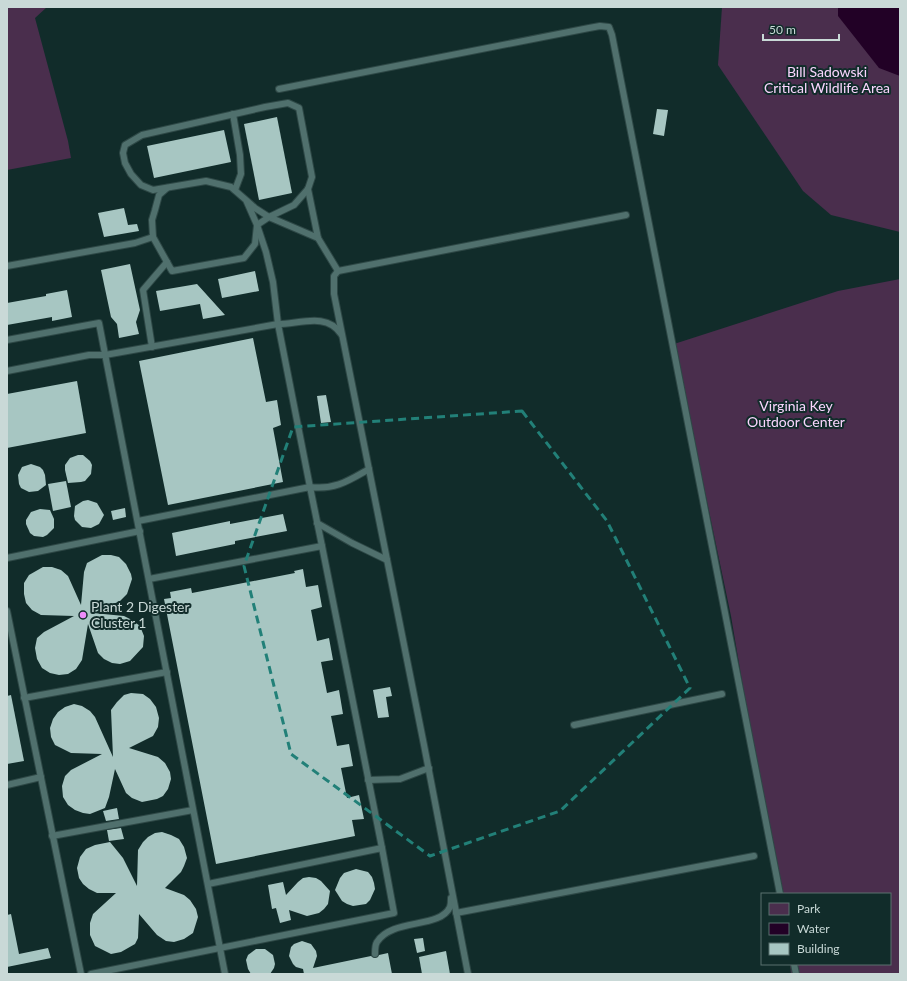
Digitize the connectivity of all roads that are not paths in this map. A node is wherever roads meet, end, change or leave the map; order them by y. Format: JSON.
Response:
{"nodes":[{"id":1,"x":279,"y":89,"type":"dead end"},
{"id":2,"x":233,"y":114,"type":"junction"},
{"id":3,"x":167,"y":188,"type":"junction"},
{"id":4,"x":308,"y":188,"type":"junction"},
{"id":5,"x":236,"y":190,"type":"junction"},
{"id":6,"x":246,"y":200,"type":"junction"},
{"id":7,"x":626,"y":215,"type":"dead end"},
{"id":8,"x":269,"y":217,"type":"junction"},
{"id":9,"x":257,"y":225,"type":"junction"},
{"id":10,"x":152,"y":237,"type":"junction"},
{"id":11,"x":318,"y":238,"type":"junction"},
{"id":12,"x":167,"y":262,"type":"junction"},
{"id":13,"x":7,"y":266,"type":"edge"},
{"id":14,"x":338,"y":271,"type":"junction"},
{"id":15,"x":278,"y":324,"type":"junction"},
{"id":16,"x":343,"y":336,"type":"junction"},
{"id":17,"x":7,"y":340,"type":"edge"},
{"id":18,"x":152,"y":347,"type":"junction"},
{"id":19,"x":104,"y":355,"type":"junction"},
{"id":20,"x":7,"y":371,"type":"edge"},
{"id":21,"x":369,"y":469,"type":"junction"},
{"id":22,"x":310,"y":487,"type":"junction"},
{"id":23,"x":138,"y":522,"type":"junction"},
{"id":24,"x":317,"y":523,"type":"junction"},
{"id":25,"x":140,"y":531,"type":"junction"},
{"id":26,"x":322,"y":546,"type":"junction"},
{"id":27,"x":7,"y":558,"type":"edge"},
{"id":28,"x":387,"y":560,"type":"junction"},
{"id":29,"x":149,"y":579,"type":"junction"},
{"id":30,"x":7,"y":610,"type":"edge"},
{"id":31,"x":8,"y":624,"type":"edge"},
{"id":32,"x":167,"y":672,"type":"junction"},
{"id":33,"x":722,"y":694,"type":"dead end"},
{"id":34,"x":24,"y":698,"type":"junction"},
{"id":35,"x":574,"y":725,"type":"dead end"},
{"id":36,"x":429,"y":768,"type":"junction"},
{"id":37,"x":41,"y":777,"type":"junction"},
{"id":38,"x":368,"y":780,"type":"junction"},
{"id":39,"x":7,"y":784,"type":"edge"},
{"id":40,"x":193,"y":810,"type":"junction"},
{"id":41,"x":52,"y":836,"type":"junction"},
{"id":42,"x":382,"y":848,"type":"junction"},
{"id":43,"x":754,"y":856,"type":"dead end"},
{"id":44,"x":208,"y":884,"type":"junction"},
{"id":45,"x":452,"y":892,"type":"junction"},
{"id":46,"x":780,"y":893,"type":"edge"},
{"id":47,"x":456,"y":912,"type":"junction"},
{"id":48,"x":220,"y":948,"type":"junction"},
{"id":49,"x":375,"y":954,"type":"dead end"},
{"id":50,"x":81,"y":974,"type":"edge"},
{"id":51,"x":91,"y":974,"type":"edge"},
{"id":52,"x":225,"y":974,"type":"edge"},
{"id":53,"x":468,"y":974,"type":"edge"}],
"edges":[{"from":1,"to":46,"type":"lane"},
{"from":2,"to":3,"type":"lane"},
{"from":2,"to":4,"type":"lane"},
{"from":2,"to":5,"type":"lane"},
{"from":3,"to":5,"type":"lane"},
{"from":3,"to":10,"type":"lane"},
{"from":4,"to":8,"type":"lane"},
{"from":4,"to":11,"type":"lane"},
{"from":5,"to":6,"type":"lane"},
{"from":6,"to":8,"type":"lane"},
{"from":6,"to":9,"type":"lane"},
{"from":7,"to":14,"type":"lane"},
{"from":8,"to":9,"type":"lane"},
{"from":8,"to":11,"type":"lane"},
{"from":9,"to":12,"type":"lane"},
{"from":9,"to":15,"type":"lane"},
{"from":10,"to":12,"type":"lane"},
{"from":10,"to":13,"type":"lane"},
{"from":11,"to":14,"type":"lane"},
{"from":12,"to":18,"type":"lane"},
{"from":14,"to":16,"type":"lane"},
{"from":15,"to":16,"type":"lane"},
{"from":15,"to":18,"type":"lane"},
{"from":15,"to":22,"type":"lane"},
{"from":16,"to":21,"type":"lane"},
{"from":17,"to":19,"type":"lane"},
{"from":18,"to":19,"type":"lane"},
{"from":19,"to":20,"type":"lane"},
{"from":19,"to":23,"type":"lane"},
{"from":21,"to":22,"type":"lane"},
{"from":21,"to":28,"type":"lane"},
{"from":22,"to":23,"type":"lane"},
{"from":22,"to":24,"type":"lane"},
{"from":23,"to":25,"type":"lane"},
{"from":24,"to":26,"type":"lane"},
{"from":24,"to":28,"type":"lane"},
{"from":25,"to":27,"type":"lane"},
{"from":25,"to":29,"type":"lane"},
{"from":26,"to":29,"type":"lane"},
{"from":26,"to":38,"type":"lane"},
{"from":28,"to":36,"type":"lane"},
{"from":29,"to":32,"type":"lane"},
{"from":30,"to":31,"type":"lane"},
{"from":31,"to":34,"type":"lane"},
{"from":32,"to":34,"type":"lane"},
{"from":32,"to":40,"type":"lane"},
{"from":33,"to":35,"type":"lane"},
{"from":34,"to":37,"type":"lane"},
{"from":36,"to":38,"type":"lane"},
{"from":36,"to":45,"type":"lane"},
{"from":37,"to":39,"type":"lane"},
{"from":37,"to":41,"type":"lane"},
{"from":38,"to":42,"type":"lane"},
{"from":40,"to":41,"type":"lane"},
{"from":40,"to":44,"type":"lane"},
{"from":41,"to":50,"type":"lane"},
{"from":42,"to":44,"type":"lane"},
{"from":42,"to":48,"type":"lane"},
{"from":43,"to":47,"type":"lane"},
{"from":44,"to":48,"type":"lane"},
{"from":45,"to":47,"type":"lane"},
{"from":45,"to":49,"type":"lane"},
{"from":47,"to":53,"type":"lane"},
{"from":48,"to":51,"type":"lane"},
{"from":48,"to":52,"type":"lane"}]}
